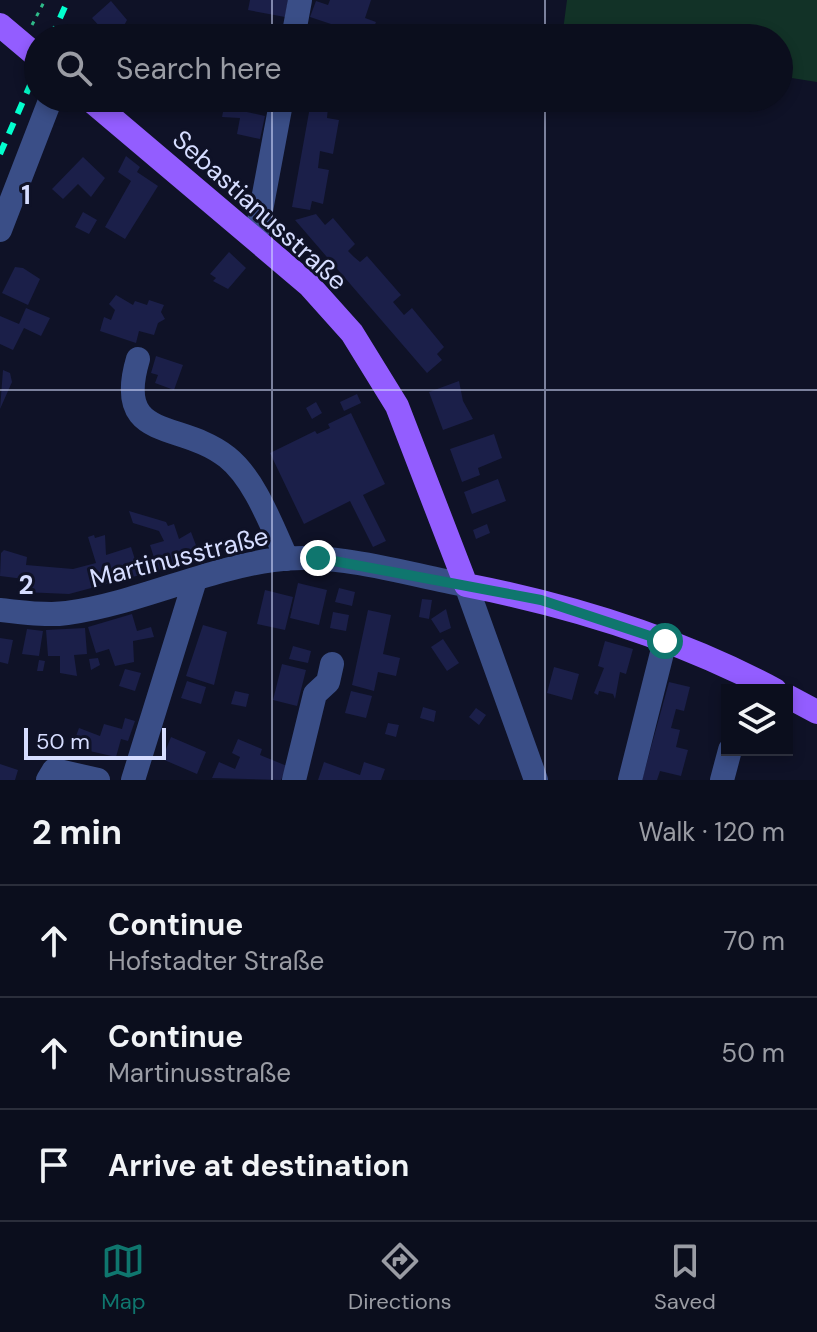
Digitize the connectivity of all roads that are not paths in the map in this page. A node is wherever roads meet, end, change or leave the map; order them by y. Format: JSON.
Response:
{"nodes":[{"id":1,"x":300,"y":0,"type":"edge"},
{"id":2,"x":296,"y":24,"type":"edge"},
{"id":3,"x":0,"y":25,"type":"edge"},
{"id":4,"x":24,"y":45,"type":"edge"},
{"id":5,"x":46,"y":112,"type":"edge"},
{"id":6,"x":105,"y":112,"type":"edge"},
{"id":7,"x":279,"y":112,"type":"edge"},
{"id":8,"x":0,"y":230,"type":"edge"},
{"id":9,"x":256,"y":237,"type":"junction"},
{"id":10,"x":138,"y":359,"type":"dead end"},
{"id":11,"x":287,"y":559,"type":"junction"},
{"id":12,"x":195,"y":580,"type":"junction"},
{"id":13,"x":466,"y":585,"type":"junction"},
{"id":14,"x":0,"y":610,"type":"edge"},
{"id":15,"x":665,"y":641,"type":"junction"},
{"id":16,"x":332,"y":664,"type":"dead end"},
{"id":17,"x":762,"y":684,"type":"edge"},
{"id":18,"x":793,"y":699,"type":"edge"},
{"id":19,"x":817,"y":712,"type":"edge"},
{"id":20,"x":728,"y":756,"type":"edge"},
{"id":21,"x":51,"y":775,"type":"edge"},
{"id":22,"x":98,"y":780,"type":"edge"},
{"id":23,"x":133,"y":780,"type":"edge"},
{"id":24,"x":294,"y":780,"type":"edge"},
{"id":25,"x":536,"y":780,"type":"edge"},
{"id":26,"x":630,"y":780,"type":"edge"},
{"id":27,"x":722,"y":780,"type":"edge"}],
"edges":[{"from":1,"to":2,"type":"street"},
{"from":3,"to":4,"type":"main road"},
{"from":5,"to":8,"type":"street"},
{"from":6,"to":9,"type":"main road","name":"Sebastianusstraße"},
{"from":7,"to":9,"type":"street"},
{"from":9,"to":13,"type":"main road","name":"Sebastianusstraße"},
{"from":10,"to":11,"type":"street"},
{"from":11,"to":12,"type":"street","name":"Martinusstraße"},
{"from":11,"to":13,"type":"street","name":"Martinusstraße"},
{"from":12,"to":14,"type":"street","name":"Martinusstraße"},
{"from":12,"to":23,"type":"street"},
{"from":13,"to":15,"type":"main road"},
{"from":13,"to":25,"type":"street","name":"Sebastianusstraße"},
{"from":15,"to":17,"type":"main road"},
{"from":15,"to":26,"type":"street"},
{"from":16,"to":24,"type":"street"},
{"from":18,"to":19,"type":"main road"},
{"from":20,"to":27,"type":"street"},
{"from":21,"to":22,"type":"street"}]}
